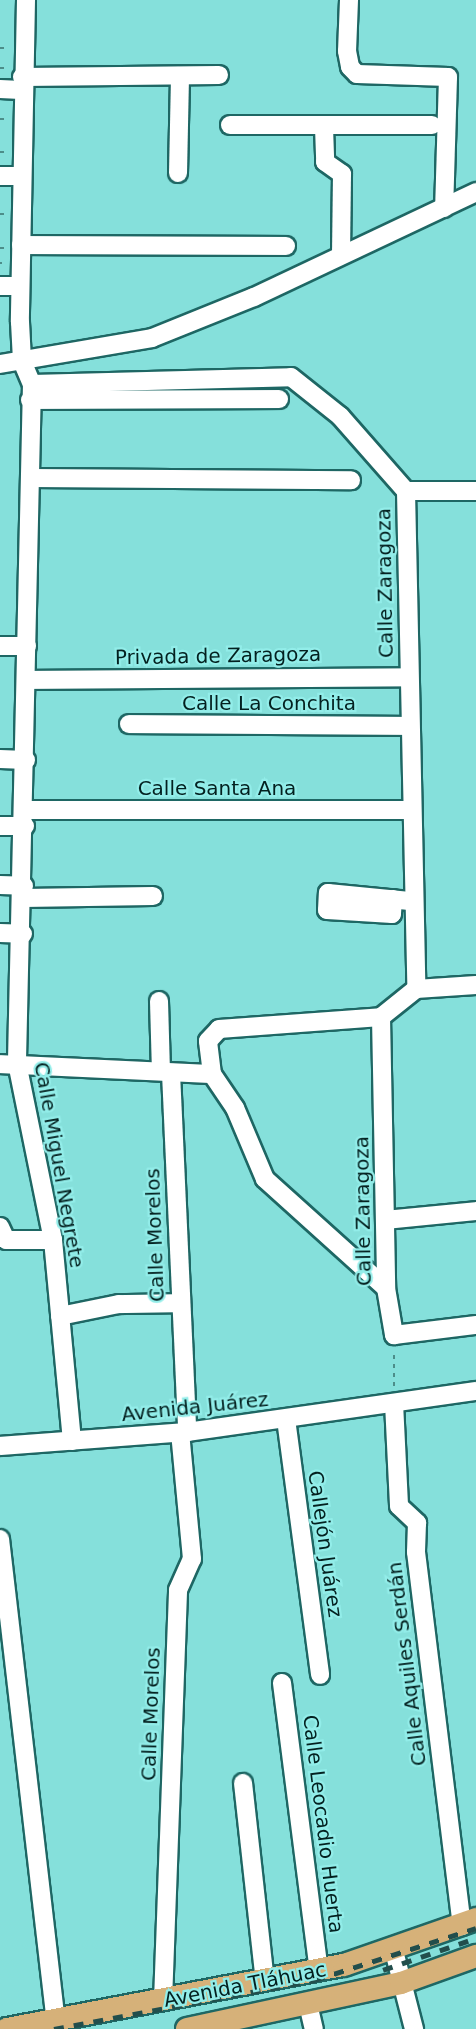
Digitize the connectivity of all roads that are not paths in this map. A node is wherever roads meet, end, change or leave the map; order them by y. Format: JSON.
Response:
{"nodes":[{"id":1,"x":26,"y":0,"type":"edge"},
{"id":2,"x":349,"y":0,"type":"edge"},
{"id":3,"x":219,"y":75,"type":"dead end"},
{"id":4,"x":180,"y":76,"type":"junction"},
{"id":5,"x":17,"y":78,"type":"junction"},
{"id":6,"x":0,"y":89,"type":"edge"},
{"id":7,"x":230,"y":125,"type":"dead end"},
{"id":8,"x":432,"y":125,"type":"dead end"},
{"id":9,"x":324,"y":127,"type":"junction"},
{"id":10,"x":178,"y":173,"type":"dead end"},
{"id":11,"x":0,"y":176,"type":"edge"},
{"id":12,"x":20,"y":176,"type":"junction"},
{"id":13,"x":476,"y":192,"type":"edge"},
{"id":14,"x":444,"y":208,"type":"junction"},
{"id":15,"x":286,"y":246,"type":"dead end"},
{"id":16,"x":8,"y":247,"type":"edge"},
{"id":17,"x":341,"y":255,"type":"junction"},
{"id":18,"x":0,"y":286,"type":"edge"},
{"id":19,"x":20,"y":286,"type":"junction"},
{"id":20,"x":22,"y":361,"type":"junction"},
{"id":21,"x":0,"y":364,"type":"edge"},
{"id":22,"x":31,"y":392,"type":"junction"},
{"id":23,"x":279,"y":399,"type":"dead end"},
{"id":24,"x":30,"y":478,"type":"junction"},
{"id":25,"x":351,"y":480,"type":"dead end"},
{"id":26,"x":406,"y":491,"type":"junction"},
{"id":27,"x":476,"y":491,"type":"edge"},
{"id":28,"x":0,"y":646,"type":"edge"},
{"id":29,"x":27,"y":646,"type":"junction"},
{"id":30,"x":410,"y":677,"type":"junction"},
{"id":31,"x":27,"y":680,"type":"junction"},
{"id":32,"x":129,"y":724,"type":"dead end"},
{"id":33,"x":409,"y":726,"type":"junction"},
{"id":34,"x":0,"y":759,"type":"edge"},
{"id":35,"x":26,"y":759,"type":"junction"},
{"id":36,"x":409,"y":810,"type":"junction"},
{"id":37,"x":25,"y":818,"type":"junction"},
{"id":38,"x":0,"y":825,"type":"edge"},
{"id":39,"x":0,"y":885,"type":"edge"},
{"id":40,"x":24,"y":892,"type":"junction"},
{"id":41,"x":153,"y":896,"type":"dead end"},
{"id":42,"x":0,"y":933,"type":"edge"},
{"id":43,"x":22,"y":934,"type":"junction"},
{"id":44,"x":476,"y":985,"type":"edge"},
{"id":45,"x":416,"y":989,"type":"junction"},
{"id":46,"x":159,"y":1001,"type":"dead end"},
{"id":47,"x":381,"y":1017,"type":"junction"},
{"id":48,"x":8,"y":1063,"type":"edge"},
{"id":49,"x":166,"y":1072,"type":"junction"},
{"id":50,"x":212,"y":1074,"type":"junction"},
{"id":51,"x":476,"y":1211,"type":"edge"},
{"id":52,"x":385,"y":1220,"type":"junction"},
{"id":53,"x":0,"y":1227,"type":"edge"},
{"id":54,"x":52,"y":1240,"type":"junction"},
{"id":55,"x":386,"y":1288,"type":"junction"},
{"id":56,"x":181,"y":1303,"type":"junction"},
{"id":57,"x":60,"y":1316,"type":"junction"},
{"id":58,"x":476,"y":1325,"type":"edge"},
{"id":59,"x":476,"y":1391,"type":"edge"},
{"id":60,"x":394,"y":1403,"type":"junction"},
{"id":61,"x":286,"y":1419,"type":"junction"},
{"id":62,"x":183,"y":1432,"type":"junction"},
{"id":63,"x":72,"y":1441,"type":"junction"},
{"id":64,"x":0,"y":1446,"type":"edge"},
{"id":65,"x":0,"y":1539,"type":"edge"},
{"id":66,"x":0,"y":1561,"type":"edge"},
{"id":67,"x":320,"y":1675,"type":"dead end"},
{"id":68,"x":282,"y":1683,"type":"dead end"},
{"id":69,"x":243,"y":1783,"type":"dead end"},
{"id":70,"x":469,"y":1923,"type":"edge"},
{"id":71,"x":394,"y":1951,"type":"junction"},
{"id":72,"x":476,"y":1956,"type":"edge"},
{"id":73,"x":319,"y":1970,"type":"junction"},
{"id":74,"x":265,"y":1981,"type":"junction"},
{"id":75,"x":401,"y":1983,"type":"junction"},
{"id":76,"x":163,"y":2001,"type":"junction"},
{"id":77,"x":308,"y":2004,"type":"junction"},
{"id":78,"x":56,"y":2020,"type":"junction"},
{"id":79,"x":8,"y":2029,"type":"edge"},
{"id":80,"x":187,"y":2029,"type":"edge"},
{"id":81,"x":315,"y":2029,"type":"edge"},
{"id":82,"x":414,"y":2029,"type":"edge"}],
"edges":[{"from":1,"to":5,"type":"street","name":"Calle Miguel Negrete"},
{"from":2,"to":14,"type":"street"},
{"from":3,"to":4,"type":"street"},
{"from":4,"to":5,"type":"street"},
{"from":4,"to":10,"type":"street"},
{"from":5,"to":6,"type":"street"},
{"from":5,"to":12,"type":"street","name":"Calle Miguel Negrete"},
{"from":7,"to":9,"type":"street"},
{"from":8,"to":9,"type":"street"},
{"from":9,"to":17,"type":"street"},
{"from":11,"to":12,"type":"street"},
{"from":12,"to":16,"type":"street","name":"Calle Miguel Negrete"},
{"from":13,"to":14,"type":"street"},
{"from":14,"to":17,"type":"street"},
{"from":15,"to":16,"type":"street"},
{"from":16,"to":19,"type":"street","name":"Calle Miguel Negrete"},
{"from":17,"to":20,"type":"street"},
{"from":18,"to":19,"type":"street"},
{"from":19,"to":20,"type":"street","name":"Calle Miguel Negrete"},
{"from":20,"to":21,"type":"street"},
{"from":20,"to":22,"type":"street","name":"Calle Miguel Negrete"},
{"from":22,"to":23,"type":"street"},
{"from":22,"to":24,"type":"street","name":"Calle Miguel Negrete"},
{"from":22,"to":26,"type":"street","name":"Calle Zaragoza"},
{"from":24,"to":25,"type":"street"},
{"from":24,"to":29,"type":"street","name":"Calle Miguel Negrete"},
{"from":26,"to":27,"type":"street"},
{"from":26,"to":30,"type":"street","name":"Calle Zaragoza"},
{"from":28,"to":29,"type":"street"},
{"from":29,"to":31,"type":"street","name":"Calle Miguel Negrete"},
{"from":30,"to":31,"type":"street","name":"Privada de Zaragoza"},
{"from":30,"to":33,"type":"street","name":"Calle Zaragoza"},
{"from":31,"to":35,"type":"street","name":"Calle Miguel Negrete"},
{"from":32,"to":33,"type":"street","name":"Calle La Conchita"},
{"from":33,"to":36,"type":"street","name":"Calle Zaragoza"},
{"from":34,"to":35,"type":"street"},
{"from":35,"to":37,"type":"street","name":"Calle Miguel Negrete"},
{"from":36,"to":37,"type":"street","name":"Calle Santa Ana"},
{"from":36,"to":45,"type":"street","name":"Calle Zaragoza"},
{"from":37,"to":38,"type":"street","name":"Calle Santa Ana"},
{"from":37,"to":40,"type":"street","name":"Calle Miguel Negrete"},
{"from":39,"to":40,"type":"street"},
{"from":40,"to":41,"type":"street"},
{"from":40,"to":43,"type":"street","name":"Calle Miguel Negrete"},
{"from":42,"to":43,"type":"street"},
{"from":43,"to":48,"type":"street","name":"Calle Miguel Negrete"},
{"from":44,"to":45,"type":"street"},
{"from":45,"to":47,"type":"street"},
{"from":46,"to":49,"type":"street","name":"Calle Morelos"},
{"from":47,"to":50,"type":"street"},
{"from":47,"to":52,"type":"street","name":"Calle Zaragoza"},
{"from":48,"to":49,"type":"street"},
{"from":48,"to":54,"type":"street","name":"Calle Miguel Negrete"},
{"from":49,"to":50,"type":"street"},
{"from":49,"to":56,"type":"street","name":"Calle Morelos"},
{"from":50,"to":55,"type":"street"},
{"from":51,"to":52,"type":"street"},
{"from":52,"to":55,"type":"street","name":"Calle Zaragoza"},
{"from":53,"to":54,"type":"street"},
{"from":54,"to":57,"type":"street","name":"Calle Miguel Negrete"},
{"from":55,"to":58,"type":"street","name":"Calle Zaragoza"},
{"from":56,"to":57,"type":"street"},
{"from":56,"to":62,"type":"street","name":"Calle Morelos"},
{"from":57,"to":63,"type":"street","name":"Calle Miguel Negrete"},
{"from":59,"to":60,"type":"street","name":"Avenida Juárez"},
{"from":60,"to":61,"type":"street","name":"Avenida Juárez"},
{"from":60,"to":70,"type":"street","name":"Calle Aquiles Serdán"},
{"from":61,"to":62,"type":"street","name":"Avenida Juárez"},
{"from":61,"to":67,"type":"street","name":"Callejón Juárez"},
{"from":62,"to":63,"type":"street","name":"Avenida Juárez"},
{"from":62,"to":76,"type":"street","name":"Calle Morelos"},
{"from":63,"to":64,"type":"street","name":"Avenida Juárez"},
{"from":65,"to":66,"type":"street"},
{"from":66,"to":78,"type":"street"},
{"from":68,"to":73,"type":"street","name":"Calle Leocadio Huerta"},
{"from":69,"to":74,"type":"street"},
{"from":70,"to":71,"type":"main road","name":"Avenida Tláhuac"},
{"from":71,"to":73,"type":"main road","name":"Avenida Tláhuac"},
{"from":71,"to":75,"type":"street"},
{"from":72,"to":75,"type":"main road","name":"Avenida Tláhuac"},
{"from":73,"to":74,"type":"main road","name":"Avenida Tláhuac"},
{"from":74,"to":76,"type":"main road","name":"Avenida Tláhuac"},
{"from":75,"to":77,"type":"main road","name":"Avenida Tláhuac"},
{"from":75,"to":82,"type":"street"},
{"from":76,"to":78,"type":"main road","name":"Avenida Tláhuac"},
{"from":77,"to":80,"type":"main road","name":"Avenida Tláhuac"},
{"from":77,"to":81,"type":"street"},
{"from":78,"to":79,"type":"main road","name":"Avenida Tláhuac"}]}
